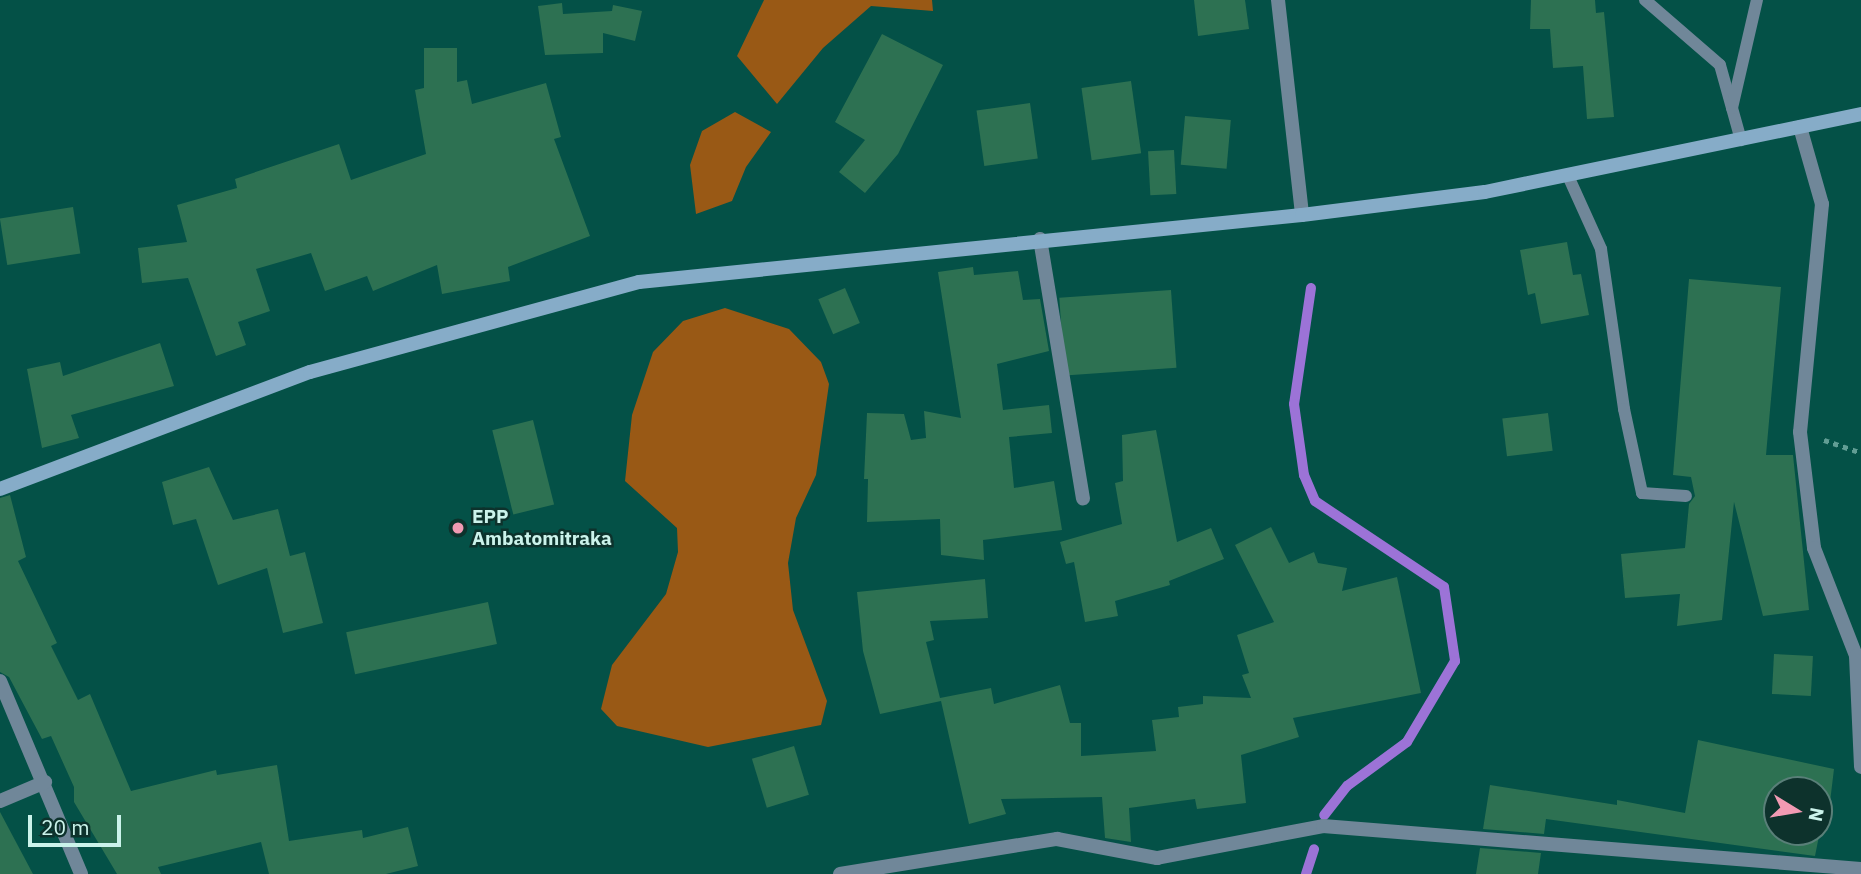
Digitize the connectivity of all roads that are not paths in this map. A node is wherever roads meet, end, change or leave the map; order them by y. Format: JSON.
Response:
{"nodes":[{"id":1,"x":1278,"y":0,"type":"edge"},
{"id":2,"x":1644,"y":0,"type":"edge"},
{"id":3,"x":1757,"y":0,"type":"edge"},
{"id":4,"x":1732,"y":109,"type":"junction"},
{"id":5,"x":1861,"y":114,"type":"edge"},
{"id":6,"x":1800,"y":127,"type":"junction"},
{"id":7,"x":1741,"y":140,"type":"junction"},
{"id":8,"x":1569,"y":178,"type":"junction"},
{"id":9,"x":1302,"y":215,"type":"junction"},
{"id":10,"x":1040,"y":239,"type":"junction"},
{"id":11,"x":0,"y":489,"type":"edge"},
{"id":12,"x":1686,"y":496,"type":"dead end"},
{"id":13,"x":1083,"y":498,"type":"dead end"},
{"id":14,"x":0,"y":681,"type":"edge"},
{"id":15,"x":1861,"y":767,"type":"edge"},
{"id":16,"x":45,"y":782,"type":"junction"},
{"id":17,"x":0,"y":801,"type":"edge"},
{"id":18,"x":1861,"y":869,"type":"edge"},
{"id":19,"x":81,"y":874,"type":"edge"},
{"id":20,"x":839,"y":874,"type":"edge"}],
"edges":[{"from":1,"to":9,"type":"street"},
{"from":2,"to":4,"type":"lane"},
{"from":3,"to":4,"type":"lane"},
{"from":4,"to":7,"type":"lane"},
{"from":5,"to":6,"type":"main road"},
{"from":6,"to":7,"type":"main road"},
{"from":6,"to":15,"type":"street"},
{"from":7,"to":8,"type":"main road"},
{"from":8,"to":9,"type":"main road"},
{"from":8,"to":12,"type":"lane"},
{"from":9,"to":10,"type":"main road"},
{"from":10,"to":11,"type":"main road"},
{"from":10,"to":13,"type":"street"},
{"from":14,"to":16,"type":"street"},
{"from":16,"to":17,"type":"street"},
{"from":16,"to":19,"type":"street"},
{"from":18,"to":20,"type":"street"}]}
